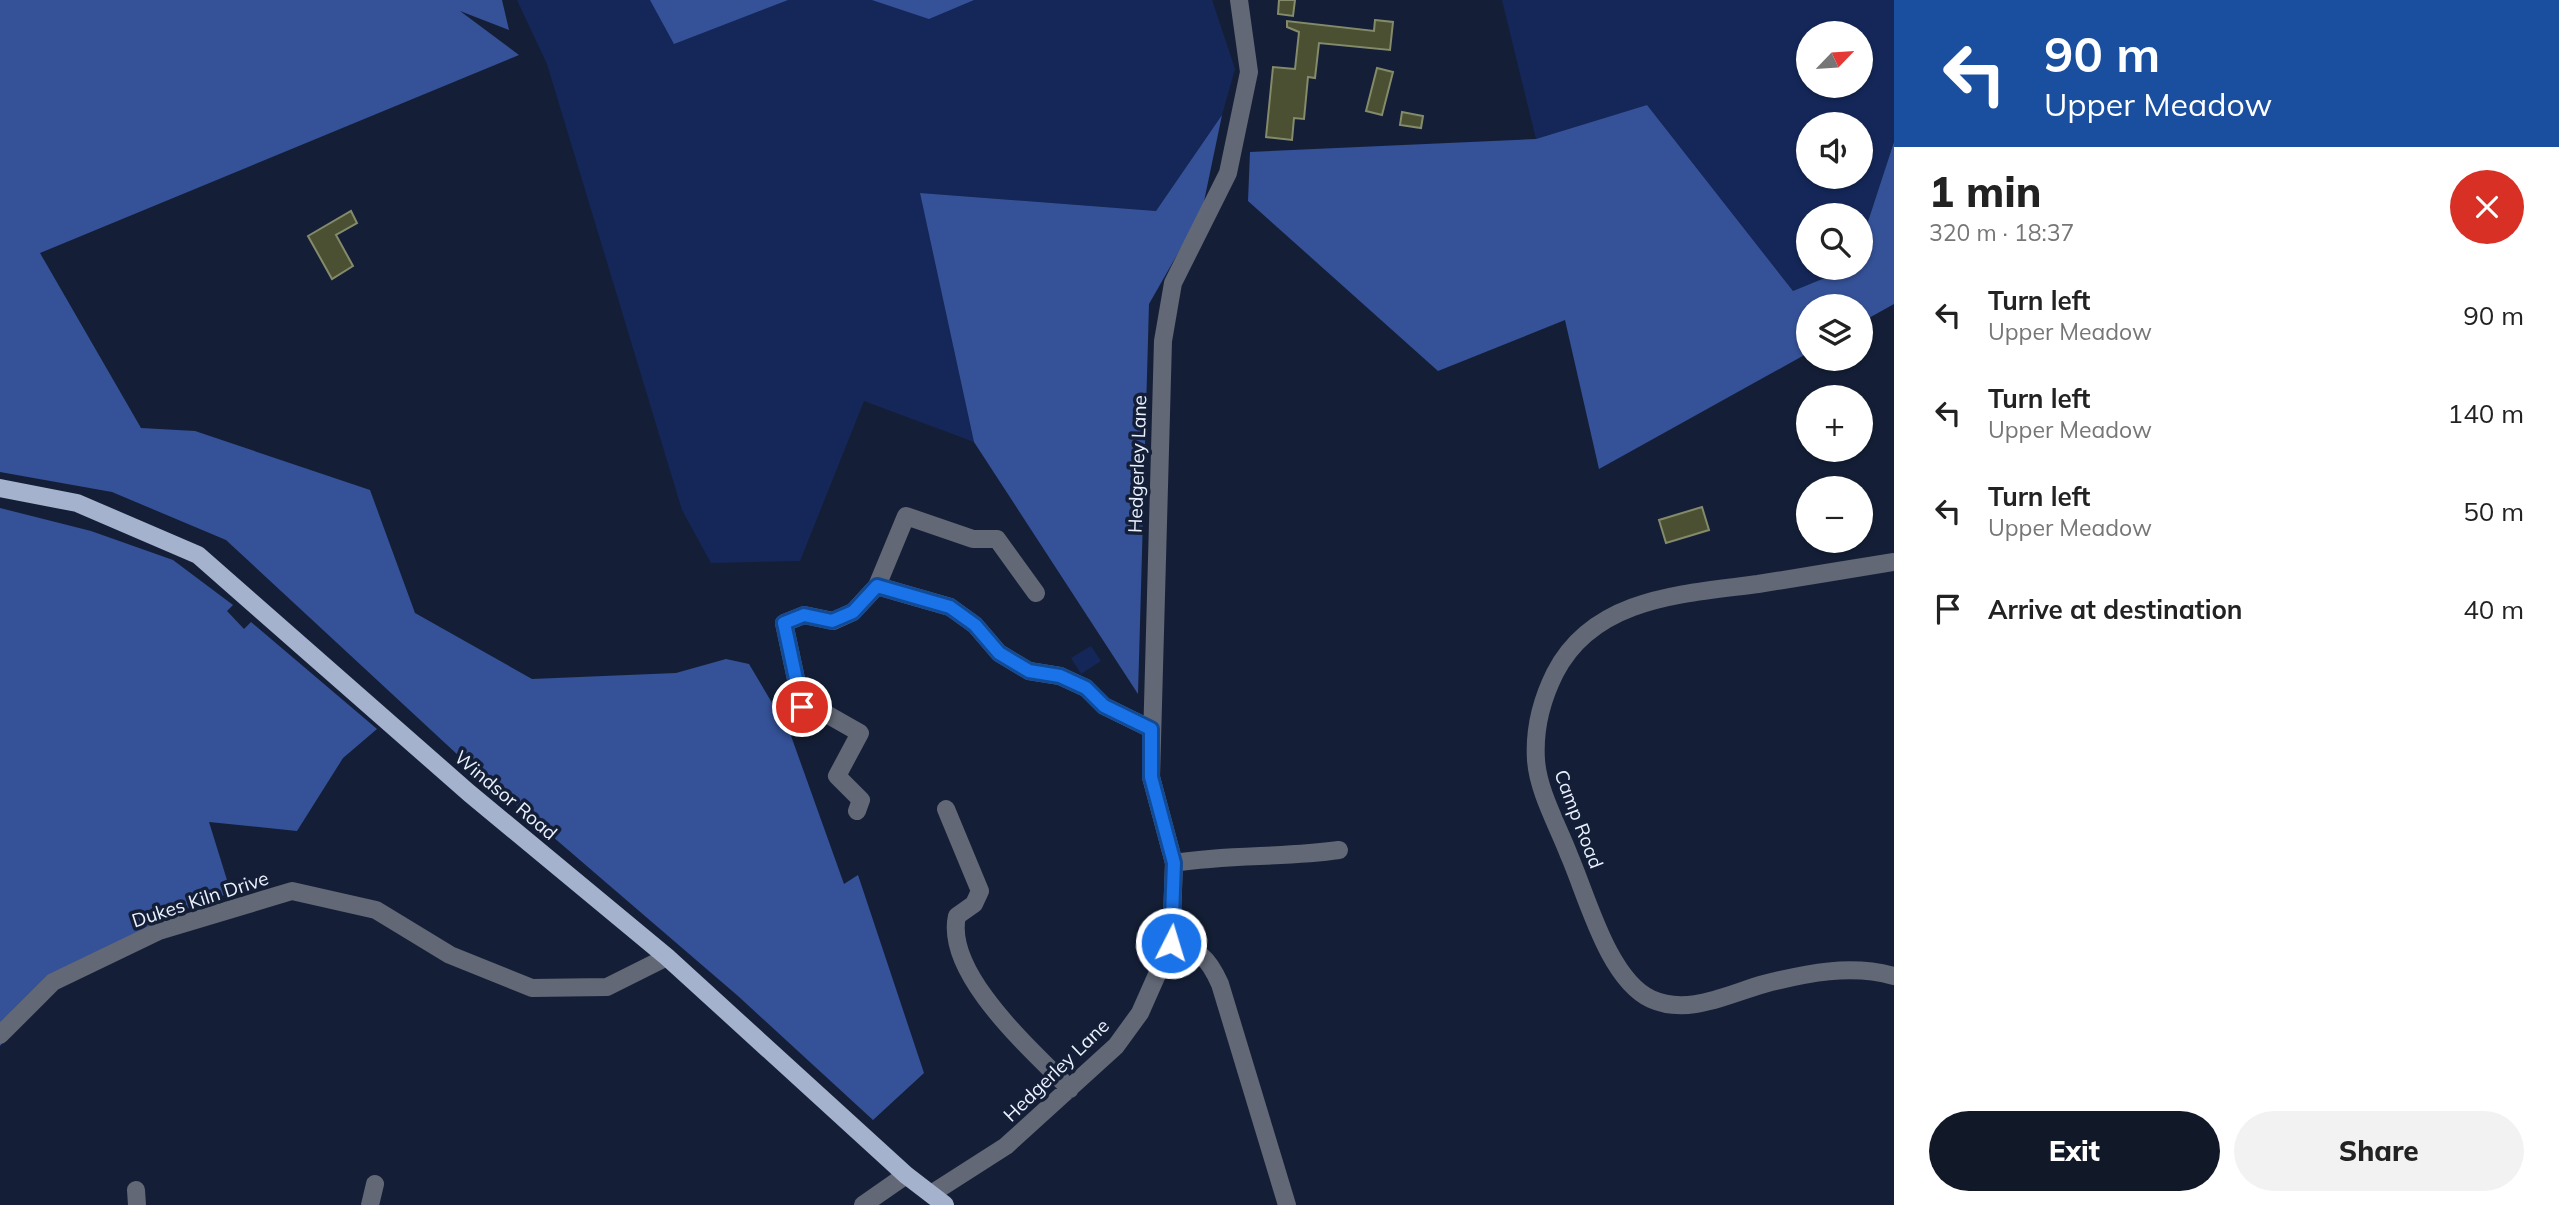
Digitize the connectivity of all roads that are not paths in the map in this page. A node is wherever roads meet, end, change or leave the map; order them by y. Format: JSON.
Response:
{"nodes":[{"id":1,"x":1243,"y":3,"type":"edge"},
{"id":2,"x":0,"y":488,"type":"edge"},
{"id":3,"x":1894,"y":562,"type":"edge"},
{"id":4,"x":877,"y":586,"type":"junction"},
{"id":5,"x":1036,"y":593,"type":"dead end"},
{"id":6,"x":1151,"y":729,"type":"junction"},
{"id":7,"x":946,"y":808,"type":"dead end"},
{"id":8,"x":857,"y":811,"type":"dead end"},
{"id":9,"x":1339,"y":850,"type":"dead end"},
{"id":10,"x":1174,"y":863,"type":"junction"},
{"id":11,"x":1171,"y":943,"type":"junction"},
{"id":12,"x":667,"y":957,"type":"junction"},
{"id":13,"x":1894,"y":976,"type":"edge"},
{"id":14,"x":0,"y":1035,"type":"edge"},
{"id":15,"x":1070,"y":1089,"type":"junction"},
{"id":16,"x":906,"y":1175,"type":"junction"},
{"id":17,"x":375,"y":1184,"type":"dead end"},
{"id":18,"x":938,"y":1200,"type":"edge"},
{"id":19,"x":370,"y":1205,"type":"edge"},
{"id":20,"x":863,"y":1205,"type":"edge"},
{"id":21,"x":1287,"y":1205,"type":"edge"}],
"edges":[{"from":1,"to":6,"type":"street","name":"Hedgerley Lane"},
{"from":2,"to":12,"type":"main road","name":"Windsor Road"},
{"from":3,"to":13,"type":"street","name":"Camp Road"},
{"from":4,"to":5,"type":"street"},
{"from":4,"to":6,"type":"street"},
{"from":4,"to":8,"type":"street"},
{"from":6,"to":10,"type":"street","name":"Hedgerley Lane"},
{"from":7,"to":15,"type":"street"},
{"from":9,"to":10,"type":"street"},
{"from":10,"to":11,"type":"street","name":"Hedgerley Lane"},
{"from":11,"to":15,"type":"street","name":"Hedgerley Lane"},
{"from":11,"to":21,"type":"street"},
{"from":12,"to":14,"type":"street","name":"Dukes Kiln Drive"},
{"from":12,"to":16,"type":"main road","name":"Windsor Road"},
{"from":15,"to":18,"type":"street","name":"Hedgerley Lane"},
{"from":16,"to":18,"type":"main road","name":"Windsor Road"},
{"from":16,"to":20,"type":"street"},
{"from":17,"to":19,"type":"street"}]}
